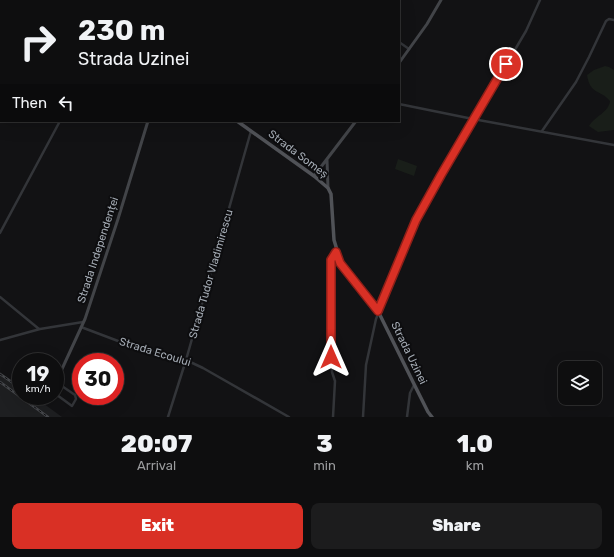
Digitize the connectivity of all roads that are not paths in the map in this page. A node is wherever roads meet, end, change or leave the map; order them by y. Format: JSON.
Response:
{"nodes":[{"id":1,"x":441,"y":0,"type":"edge"},
{"id":2,"x":540,"y":0,"type":"edge"},
{"id":3,"x":614,"y":20,"type":"edge"},
{"id":4,"x":400,"y":43,"type":"edge"},
{"id":5,"x":409,"y":49,"type":"junction"},
{"id":6,"x":400,"y":62,"type":"edge"},
{"id":7,"x":400,"y":104,"type":"edge"},
{"id":8,"x":473,"y":119,"type":"junction"},
{"id":9,"x":59,"y":122,"type":"edge"},
{"id":10,"x":148,"y":122,"type":"edge"},
{"id":11,"x":238,"y":122,"type":"edge"},
{"id":12,"x":355,"y":122,"type":"edge"},
{"id":13,"x":251,"y":131,"type":"junction"},
{"id":14,"x":542,"y":131,"type":"junction"},
{"id":15,"x":614,"y":145,"type":"edge"},
{"id":16,"x":327,"y":160,"type":"junction"},
{"id":17,"x":314,"y":176,"type":"junction"},
{"id":18,"x":328,"y":188,"type":"junction"},
{"id":19,"x":0,"y":233,"type":"edge"},
{"id":20,"x":336,"y":252,"type":"junction"},
{"id":21,"x":0,"y":297,"type":"edge"},
{"id":22,"x":378,"y":311,"type":"junction"},
{"id":23,"x":83,"y":322,"type":"junction"},
{"id":24,"x":82,"y":327,"type":"junction"},
{"id":25,"x":40,"y":329,"type":"junction"},
{"id":26,"x":0,"y":340,"type":"edge"},
{"id":27,"x":186,"y":360,"type":"junction"},
{"id":28,"x":64,"y":365,"type":"edge"},
{"id":29,"x":414,"y":384,"type":"junction"},
{"id":30,"x":64,"y":388,"type":"edge"},
{"id":31,"x":64,"y":400,"type":"edge"},
{"id":32,"x":168,"y":417,"type":"edge"},
{"id":33,"x":289,"y":417,"type":"edge"},
{"id":34,"x":333,"y":417,"type":"edge"},
{"id":35,"x":363,"y":417,"type":"edge"},
{"id":36,"x":407,"y":417,"type":"edge"},
{"id":37,"x":432,"y":417,"type":"edge"}],
"edges":[{"from":1,"to":5,"type":"street"},
{"from":2,"to":8,"type":"street"},
{"from":3,"to":14,"type":"street"},
{"from":4,"to":5,"type":"street"},
{"from":5,"to":6,"type":"street"},
{"from":7,"to":8,"type":"street"},
{"from":8,"to":14,"type":"street"},
{"from":8,"to":22,"type":"street"},
{"from":9,"to":19,"type":"street"},
{"from":10,"to":23,"type":"street","name":"Strada Independenței"},
{"from":11,"to":13,"type":"main road","name":"Strada Someș"},
{"from":12,"to":16,"type":"street"},
{"from":13,"to":17,"type":"main road","name":"Strada Someș"},
{"from":13,"to":27,"type":"street","name":"Strada Tudor Vladimirescu"},
{"from":14,"to":15,"type":"street"},
{"from":16,"to":17,"type":"street"},
{"from":16,"to":18,"type":"street"},
{"from":17,"to":18,"type":"main road","name":"Strada Someș"},
{"from":18,"to":20,"type":"main road","name":"Strada Uzinei"},
{"from":20,"to":22,"type":"main road","name":"Strada Uzinei"},
{"from":20,"to":34,"type":"street"},
{"from":21,"to":25,"type":"street"},
{"from":22,"to":29,"type":"main road","name":"Strada Uzinei"},
{"from":22,"to":35,"type":"street"},
{"from":23,"to":24,"type":"street","name":"Strada Independenței"},
{"from":23,"to":25,"type":"street"},
{"from":24,"to":27,"type":"street","name":"Strada Ecoului"},
{"from":24,"to":28,"type":"street","name":"Strada Independenței"},
{"from":25,"to":26,"type":"street"},
{"from":27,"to":32,"type":"street","name":"Strada Tudor Vladimirescu"},
{"from":27,"to":33,"type":"street","name":"Strada Ecoului"},
{"from":29,"to":36,"type":"street"},
{"from":29,"to":37,"type":"main road","name":"Strada Uzinei"},
{"from":30,"to":31,"type":"street","name":"Strada Independenței"}]}
